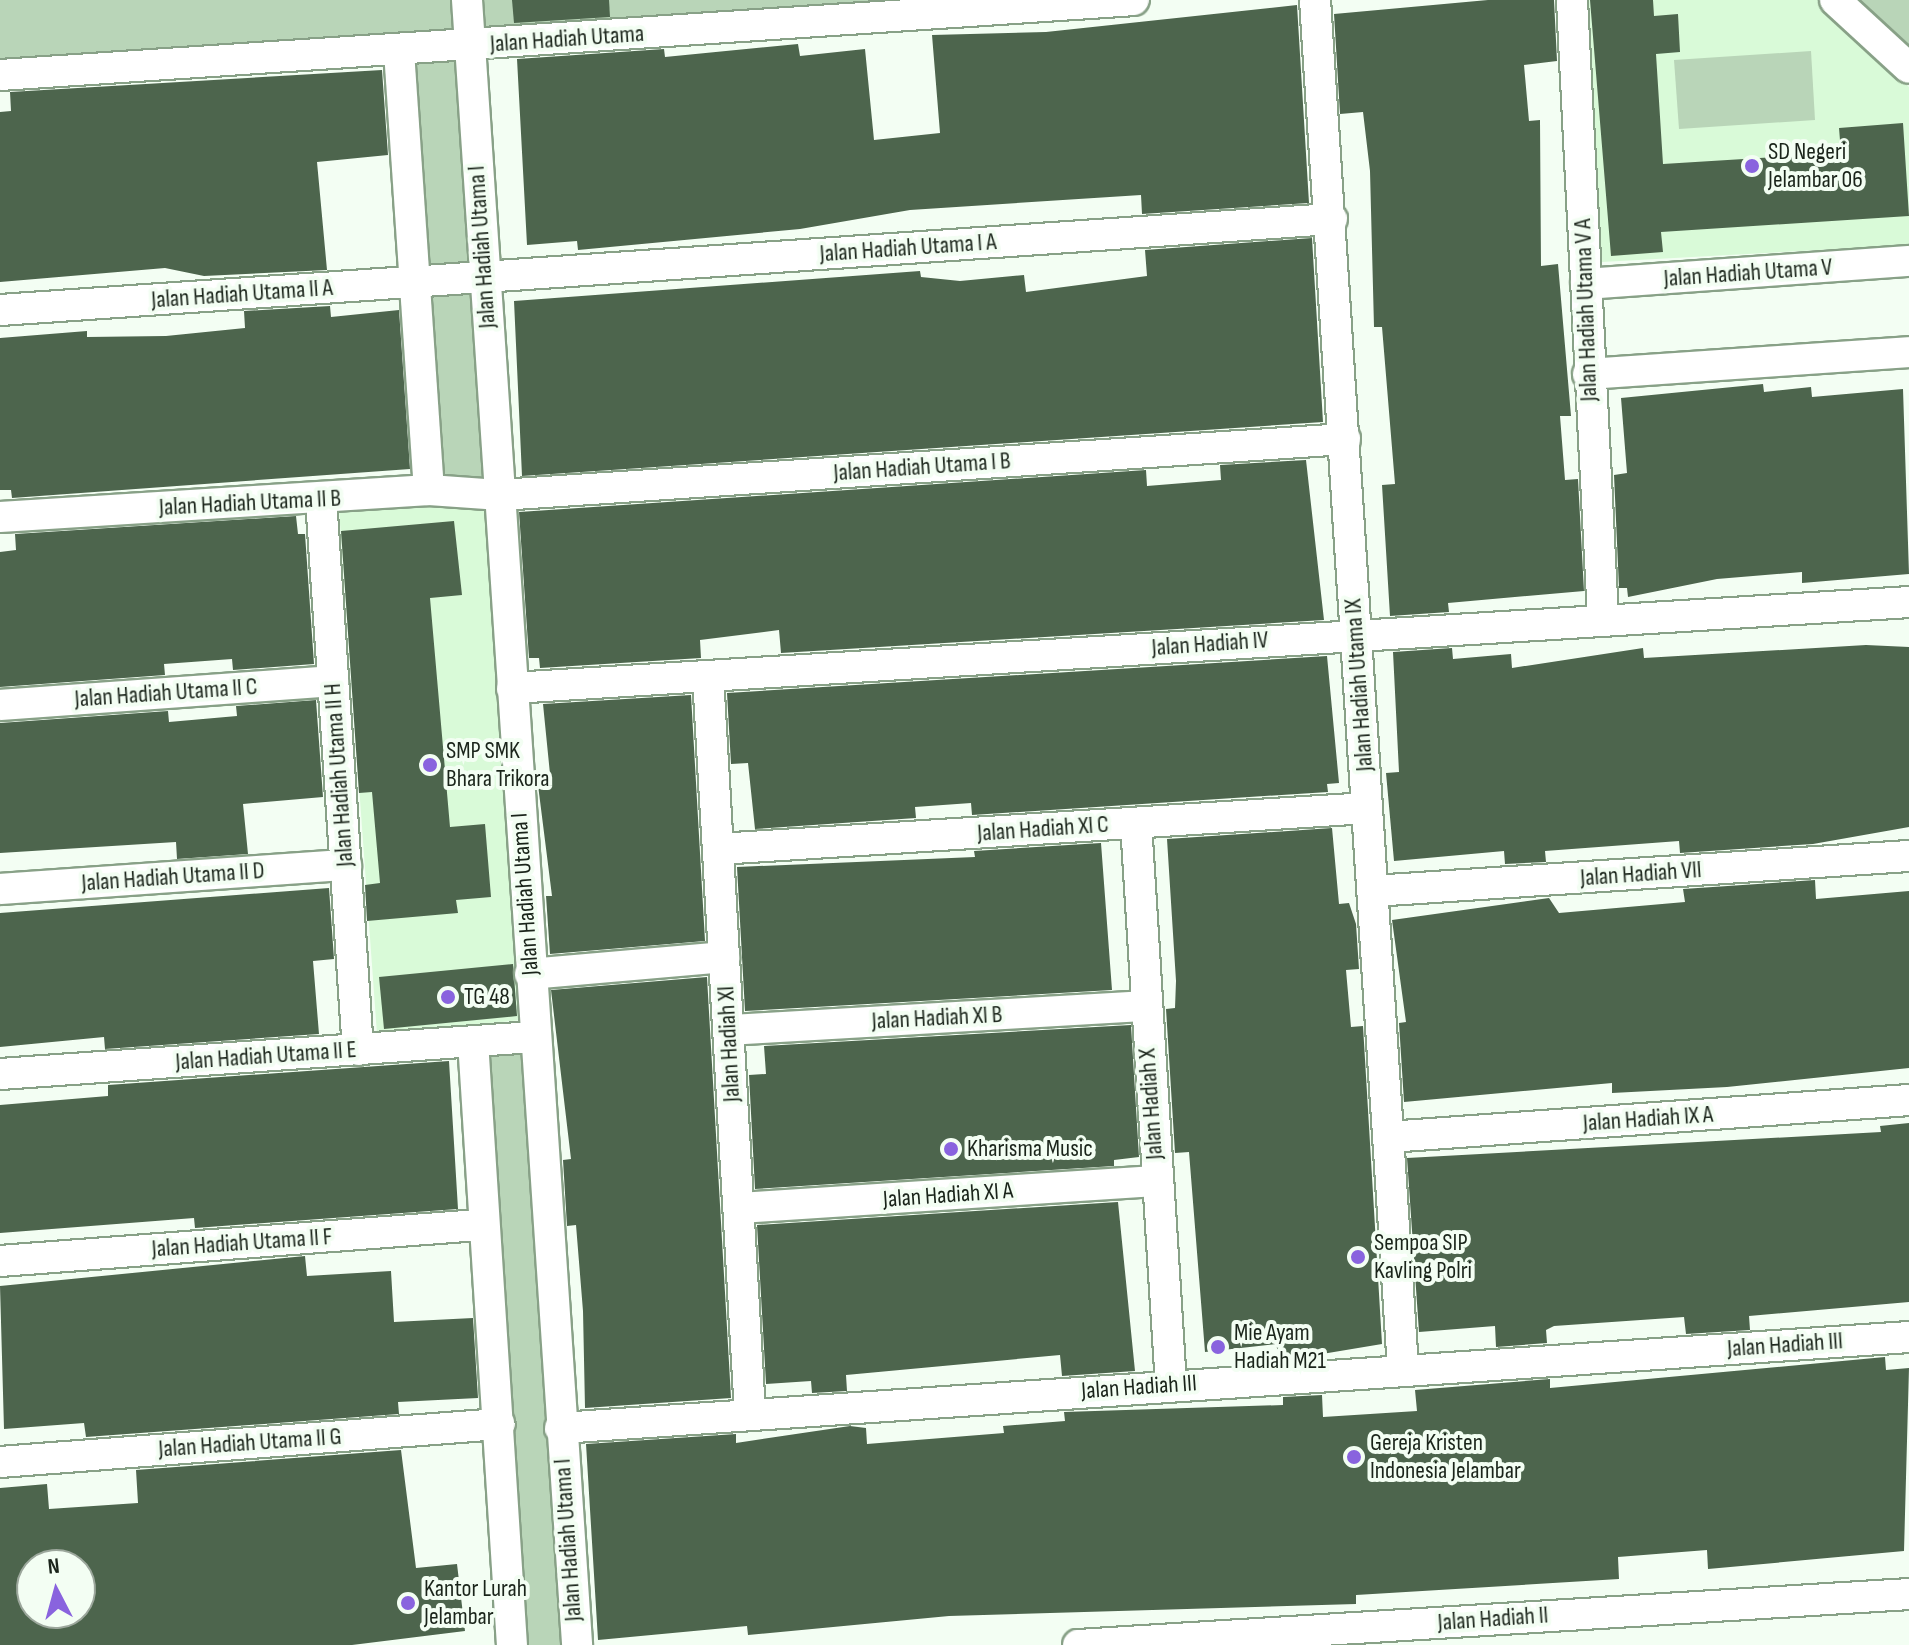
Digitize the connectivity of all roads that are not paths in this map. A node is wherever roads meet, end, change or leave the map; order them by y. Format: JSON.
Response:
{"nodes":[{"id":1,"x":467,"y":0,"type":"edge"},
{"id":2,"x":1134,"y":0,"type":"edge"},
{"id":3,"x":1315,"y":0,"type":"edge"},
{"id":4,"x":1572,"y":0,"type":"edge"},
{"id":5,"x":1835,"y":0,"type":"edge"},
{"id":6,"x":470,"y":46,"type":"junction"},
{"id":7,"x":399,"y":51,"type":"junction"},
{"id":8,"x":1909,"y":68,"type":"edge"},
{"id":9,"x":0,"y":75,"type":"edge"},
{"id":10,"x":1332,"y":219,"type":"junction"},
{"id":11,"x":1909,"y":261,"type":"edge"},
{"id":12,"x":484,"y":278,"type":"junction"},
{"id":13,"x":414,"y":283,"type":"junction"},
{"id":14,"x":1586,"y":284,"type":"junction"},
{"id":15,"x":0,"y":310,"type":"edge"},
{"id":16,"x":1909,"y":352,"type":"edge"},
{"id":17,"x":1588,"y":374,"type":"junction"},
{"id":18,"x":1345,"y":439,"type":"junction"},
{"id":19,"x":429,"y":490,"type":"junction"},
{"id":20,"x":500,"y":495,"type":"junction"},
{"id":21,"x":321,"y":499,"type":"junction"},
{"id":22,"x":0,"y":517,"type":"edge"},
{"id":23,"x":1909,"y":602,"type":"edge"},
{"id":24,"x":1603,"y":619,"type":"junction"},
{"id":25,"x":1355,"y":635,"type":"junction"},
{"id":26,"x":708,"y":676,"type":"junction"},
{"id":27,"x":333,"y":681,"type":"junction"},
{"id":28,"x":512,"y":688,"type":"junction"},
{"id":29,"x":0,"y":705,"type":"edge"},
{"id":30,"x":1367,"y":808,"type":"junction"},
{"id":31,"x":1136,"y":823,"type":"junction"},
{"id":32,"x":718,"y":849,"type":"junction"},
{"id":33,"x":1909,"y":856,"type":"edge"},
{"id":34,"x":346,"y":865,"type":"junction"},
{"id":35,"x":0,"y":889,"type":"edge"},
{"id":36,"x":1373,"y":891,"type":"junction"},
{"id":37,"x":724,"y":957,"type":"junction"},
{"id":38,"x":530,"y":974,"type":"junction"},
{"id":39,"x":1145,"y":1006,"type":"junction"},
{"id":40,"x":729,"y":1030,"type":"junction"},
{"id":41,"x":533,"y":1037,"type":"junction"},
{"id":42,"x":473,"y":1041,"type":"junction"},
{"id":43,"x":358,"y":1050,"type":"junction"},
{"id":44,"x":0,"y":1074,"type":"edge"},
{"id":45,"x":1909,"y":1100,"type":"edge"},
{"id":46,"x":1388,"y":1137,"type":"junction"},
{"id":47,"x":1156,"y":1181,"type":"junction"},
{"id":48,"x":739,"y":1208,"type":"junction"},
{"id":49,"x":484,"y":1225,"type":"junction"},
{"id":50,"x":0,"y":1261,"type":"edge"},
{"id":51,"x":1909,"y":1337,"type":"edge"},
{"id":52,"x":1403,"y":1369,"type":"junction"},
{"id":53,"x":1171,"y":1385,"type":"junction"},
{"id":54,"x":750,"y":1413,"type":"junction"},
{"id":55,"x":500,"y":1424,"type":"junction"},
{"id":56,"x":560,"y":1428,"type":"junction"},
{"id":57,"x":0,"y":1462,"type":"edge"},
{"id":58,"x":1909,"y":1594,"type":"edge"},
{"id":59,"x":512,"y":1645,"type":"edge"},
{"id":60,"x":577,"y":1645,"type":"edge"},
{"id":61,"x":1078,"y":1645,"type":"edge"}],
"edges":[{"from":1,"to":6,"type":"street","name":"Jalan Hadiah Utama I"},
{"from":2,"to":6,"type":"street","name":"Jalan Hadiah Utama"},
{"from":3,"to":10,"type":"street","name":"Jalan Hadiah Utama IX"},
{"from":4,"to":14,"type":"street","name":"Jalan Hadiah Utama V A"},
{"from":5,"to":8,"type":"street"},
{"from":6,"to":7,"type":"street","name":"Jalan Hadiah Utama"},
{"from":6,"to":12,"type":"street","name":"Jalan Hadiah Utama I"},
{"from":7,"to":9,"type":"street","name":"Jalan Hadiah Utama"},
{"from":7,"to":13,"type":"street"},
{"from":10,"to":12,"type":"street","name":"Jalan Hadiah Utama I A"},
{"from":10,"to":18,"type":"street","name":"Jalan Hadiah Utama IX"},
{"from":11,"to":14,"type":"street","name":"Jalan Hadiah Utama V"},
{"from":12,"to":13,"type":"street","name":"Jalan Hadiah Utama II A"},
{"from":12,"to":20,"type":"street","name":"Jalan Hadiah Utama I"},
{"from":13,"to":15,"type":"street","name":"Jalan Hadiah Utama II A"},
{"from":13,"to":19,"type":"street"},
{"from":14,"to":17,"type":"street","name":"Jalan Hadiah Utama V A"},
{"from":16,"to":17,"type":"street"},
{"from":17,"to":24,"type":"street","name":"Jalan Hadiah Utama V A"},
{"from":18,"to":20,"type":"street","name":"Jalan Hadiah Utama I B"},
{"from":18,"to":25,"type":"street","name":"Jalan Hadiah Utama IX"},
{"from":19,"to":20,"type":"street","name":"Jalan Hadiah Utama II B"},
{"from":19,"to":21,"type":"street","name":"Jalan Hadiah Utama II B"},
{"from":20,"to":28,"type":"street","name":"Jalan Hadiah Utama I"},
{"from":21,"to":22,"type":"street","name":"Jalan Hadiah Utama II B"},
{"from":21,"to":27,"type":"street","name":"Jalan Hadiah Utama II H"},
{"from":23,"to":24,"type":"street","name":"Jalan Hadiah IV"},
{"from":24,"to":25,"type":"street","name":"Jalan Hadiah IV"},
{"from":25,"to":26,"type":"street","name":"Jalan Hadiah IV"},
{"from":25,"to":30,"type":"street","name":"Jalan Hadiah Utama IX"},
{"from":26,"to":28,"type":"street","name":"Jalan Hadiah IV"},
{"from":26,"to":32,"type":"street","name":"Jalan Hadiah XI"},
{"from":27,"to":29,"type":"street","name":"Jalan Hadiah Utama II C"},
{"from":27,"to":34,"type":"street","name":"Jalan Hadiah Utama II H"},
{"from":28,"to":38,"type":"street","name":"Jalan Hadiah Utama I"},
{"from":30,"to":31,"type":"street","name":"Jalan Hadiah XI C"},
{"from":30,"to":36,"type":"street","name":"Jalan Hadiah Utama IX"},
{"from":31,"to":32,"type":"street","name":"Jalan Hadiah XI C"},
{"from":31,"to":39,"type":"street","name":"Jalan Hadiah X"},
{"from":32,"to":37,"type":"street","name":"Jalan Hadiah XI"},
{"from":33,"to":36,"type":"street","name":"Jalan Hadiah VII"},
{"from":34,"to":35,"type":"street","name":"Jalan Hadiah Utama II D"},
{"from":34,"to":43,"type":"street","name":"Jalan Hadiah Utama II H"},
{"from":36,"to":46,"type":"street","name":"Jalan Hadiah Utama IX"},
{"from":37,"to":38,"type":"street"},
{"from":37,"to":40,"type":"street","name":"Jalan Hadiah XI"},
{"from":38,"to":41,"type":"street","name":"Jalan Hadiah Utama I"},
{"from":39,"to":40,"type":"street","name":"Jalan Hadiah XI B"},
{"from":39,"to":47,"type":"street","name":"Jalan Hadiah X"},
{"from":40,"to":48,"type":"street","name":"Jalan Hadiah XI"},
{"from":41,"to":42,"type":"street","name":"Jalan Hadiah Utama II E"},
{"from":41,"to":56,"type":"street","name":"Jalan Hadiah Utama I"},
{"from":42,"to":43,"type":"street","name":"Jalan Hadiah Utama II E"},
{"from":42,"to":49,"type":"street"},
{"from":43,"to":44,"type":"street","name":"Jalan Hadiah Utama II E"},
{"from":45,"to":46,"type":"street","name":"Jalan Hadiah IX A"},
{"from":46,"to":52,"type":"street","name":"Jalan Hadiah Utama IX"},
{"from":47,"to":48,"type":"street","name":"Jalan Hadiah XI A"},
{"from":47,"to":53,"type":"street","name":"Jalan Hadiah X"},
{"from":48,"to":54,"type":"street","name":"Jalan Hadiah XI"},
{"from":49,"to":50,"type":"street","name":"Jalan Hadiah Utama II F"},
{"from":49,"to":55,"type":"street"},
{"from":51,"to":52,"type":"street","name":"Jalan Hadiah III"},
{"from":52,"to":53,"type":"street","name":"Jalan Hadiah III"},
{"from":53,"to":54,"type":"street","name":"Jalan Hadiah III"},
{"from":54,"to":56,"type":"street","name":"Jalan Hadiah III"},
{"from":55,"to":57,"type":"street","name":"Jalan Hadiah Utama II G"},
{"from":55,"to":59,"type":"street"},
{"from":56,"to":60,"type":"street","name":"Jalan Hadiah Utama I"},
{"from":58,"to":61,"type":"street","name":"Jalan Hadiah II"}]}
